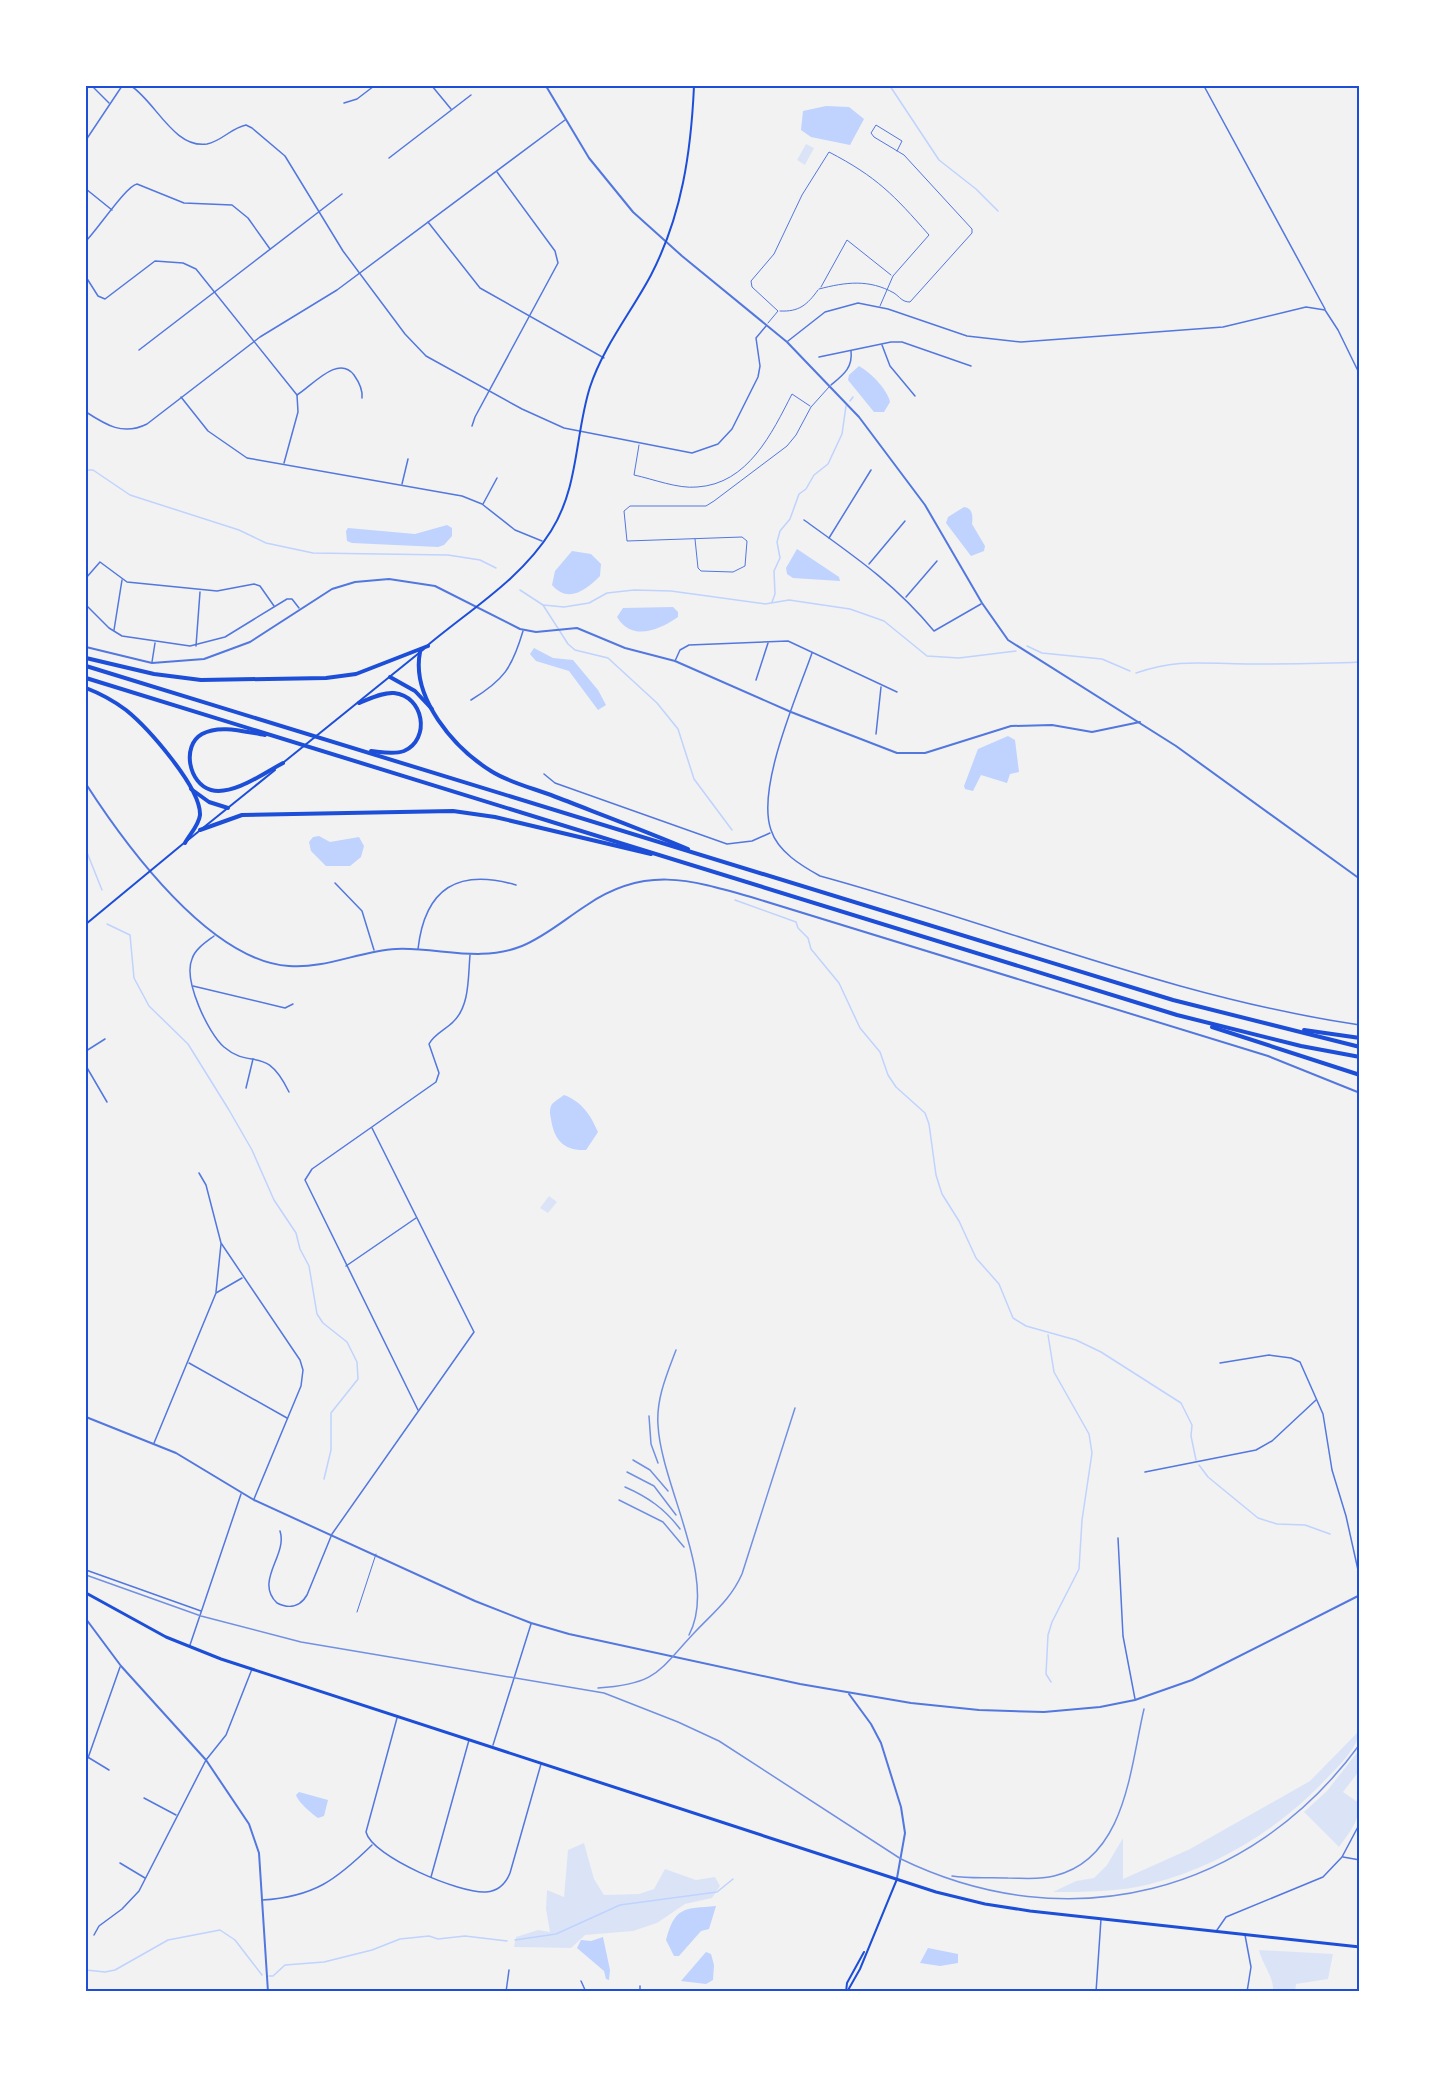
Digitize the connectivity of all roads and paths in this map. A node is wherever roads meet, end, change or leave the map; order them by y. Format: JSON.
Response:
{"nodes":[{"id":1,"x":92,"y":86,"type":"edge"},
{"id":2,"x":122,"y":86,"type":"edge"},
{"id":3,"x":131,"y":86,"type":"edge"},
{"id":4,"x":374,"y":86,"type":"edge"},
{"id":5,"x":432,"y":86,"type":"edge"},
{"id":6,"x":546,"y":86,"type":"edge"},
{"id":7,"x":694,"y":86,"type":"edge"},
{"id":8,"x":1204,"y":86,"type":"edge"},
{"id":9,"x":471,"y":95,"type":"dead end"},
{"id":10,"x":344,"y":103,"type":"dead end"},
{"id":11,"x":109,"y":104,"type":"junction"},
{"id":12,"x":451,"y":110,"type":"junction"},
{"id":13,"x":566,"y":120,"type":"junction"},
{"id":14,"x":86,"y":140,"type":"edge"},
{"id":15,"x":897,"y":151,"type":"junction"},
{"id":16,"x":389,"y":158,"type":"dead end"},
{"id":17,"x":496,"y":171,"type":"junction"},
{"id":18,"x":86,"y":189,"type":"edge"},
{"id":19,"x":342,"y":194,"type":"dead end"},
{"id":20,"x":112,"y":211,"type":"junction"},
{"id":21,"x":319,"y":211,"type":"junction"},
{"id":22,"x":428,"y":222,"type":"junction"},
{"id":23,"x":86,"y":241,"type":"edge"},
{"id":24,"x":665,"y":242,"type":"junction"},
{"id":25,"x":270,"y":249,"type":"junction"},
{"id":26,"x":360,"y":273,"type":"junction"},
{"id":27,"x":893,"y":276,"type":"junction"},
{"id":28,"x":86,"y":277,"type":"edge"},
{"id":29,"x":819,"y":289,"type":"junction"},
{"id":30,"x":885,"y":289,"type":"junction"},
{"id":31,"x":214,"y":292,"type":"junction"},
{"id":32,"x":880,"y":306,"type":"junction"},
{"id":33,"x":1325,"y":310,"type":"junction"},
{"id":34,"x":778,"y":311,"type":"junction"},
{"id":35,"x":530,"y":317,"type":"junction"},
{"id":36,"x":767,"y":324,"type":"junction"},
{"id":37,"x":254,"y":342,"type":"junction"},
{"id":38,"x":787,"y":342,"type":"junction"},
{"id":39,"x":882,"y":344,"type":"junction"},
{"id":40,"x":139,"y":350,"type":"dead end"},
{"id":41,"x":850,"y":351,"type":"junction"},
{"id":42,"x":819,"y":357,"type":"dead end"},
{"id":43,"x":604,"y":358,"type":"junction"},
{"id":44,"x":971,"y":366,"type":"dead end"},
{"id":45,"x":1359,"y":375,"type":"edge"},
{"id":46,"x":831,"y":385,"type":"junction"},
{"id":47,"x":489,"y":391,"type":"junction"},
{"id":48,"x":297,"y":395,"type":"junction"},
{"id":49,"x":915,"y":396,"type":"dead end"},
{"id":50,"x":181,"y":397,"type":"junction"},
{"id":51,"x":362,"y":398,"type":"dead end"},
{"id":52,"x":811,"y":406,"type":"junction"},
{"id":53,"x":86,"y":412,"type":"edge"},
{"id":54,"x":472,"y":426,"type":"dead end"},
{"id":55,"x":580,"y":432,"type":"junction"},
{"id":56,"x":640,"y":443,"type":"junction"},
{"id":57,"x":408,"y":459,"type":"dead end"},
{"id":58,"x":284,"y":464,"type":"junction"},
{"id":59,"x":871,"y":470,"type":"dead end"},
{"id":60,"x":497,"y":478,"type":"dead end"},
{"id":61,"x":402,"y":485,"type":"junction"},
{"id":62,"x":482,"y":504,"type":"junction"},
{"id":63,"x":804,"y":520,"type":"dead end"},
{"id":64,"x":905,"y":521,"type":"dead end"},
{"id":65,"x":829,"y":538,"type":"junction"},
{"id":66,"x":695,"y":539,"type":"junction"},
{"id":67,"x":543,"y":542,"type":"junction"},
{"id":68,"x":937,"y":561,"type":"dead end"},
{"id":69,"x":868,"y":566,"type":"junction"},
{"id":70,"x":86,"y":578,"type":"edge"},
{"id":71,"x":122,"y":580,"type":"junction"},
{"id":72,"x":200,"y":591,"type":"junction"},
{"id":73,"x":905,"y":598,"type":"junction"},
{"id":74,"x":982,"y":603,"type":"junction"},
{"id":75,"x":86,"y":605,"type":"edge"},
{"id":76,"x":275,"y":607,"type":"junction"},
{"id":77,"x":299,"y":608,"type":"junction"},
{"id":78,"x":476,"y":608,"type":"junction"},
{"id":79,"x":523,"y":630,"type":"junction"},
{"id":80,"x":113,"y":631,"type":"junction"},
{"id":81,"x":155,"y":643,"type":"junction"},
{"id":82,"x":769,"y":643,"type":"junction"},
{"id":83,"x":196,"y":646,"type":"junction"},
{"id":84,"x":428,"y":646,"type":"junction"},
{"id":85,"x":86,"y":647,"type":"edge"},
{"id":86,"x":420,"y":652,"type":"junction"},
{"id":87,"x":812,"y":653,"type":"junction"},
{"id":88,"x":86,"y":658,"type":"edge"},
{"id":89,"x":675,"y":661,"type":"junction"},
{"id":90,"x":152,"y":663,"type":"junction"},
{"id":91,"x":86,"y":666,"type":"edge"},
{"id":92,"x":390,"y":677,"type":"junction"},
{"id":93,"x":86,"y":678,"type":"edge"},
{"id":94,"x":756,"y":680,"type":"dead end"},
{"id":95,"x":881,"y":685,"type":"junction"},
{"id":96,"x":86,"y":688,"type":"edge"},
{"id":97,"x":897,"y":692,"type":"dead end"},
{"id":98,"x":471,"y":700,"type":"dead end"},
{"id":99,"x":358,"y":703,"type":"junction"},
{"id":100,"x":434,"y":712,"type":"junction"},
{"id":101,"x":791,"y":712,"type":"junction"},
{"id":102,"x":1140,"y":722,"type":"junction"},
{"id":103,"x":876,"y":734,"type":"dead end"},
{"id":104,"x":278,"y":737,"type":"junction"},
{"id":105,"x":363,"y":750,"type":"junction"},
{"id":106,"x":283,"y":763,"type":"junction"},
{"id":107,"x":544,"y":774,"type":"dead end"},
{"id":108,"x":86,"y":784,"type":"edge"},
{"id":109,"x":191,"y":788,"type":"junction"},
{"id":110,"x":228,"y":808,"type":"junction"},
{"id":111,"x":200,"y":830,"type":"junction"},
{"id":112,"x":771,"y":832,"type":"junction"},
{"id":113,"x":185,"y":843,"type":"junction"},
{"id":114,"x":708,"y":858,"type":"junction"},
{"id":115,"x":679,"y":860,"type":"junction"},
{"id":116,"x":151,"y":870,"type":"junction"},
{"id":117,"x":1359,"y":879,"type":"edge"},
{"id":118,"x":335,"y":883,"type":"dead end"},
{"id":119,"x":516,"y":885,"type":"dead end"},
{"id":120,"x":86,"y":924,"type":"edge"},
{"id":121,"x":214,"y":936,"type":"junction"},
{"id":122,"x":418,"y":950,"type":"junction"},
{"id":123,"x":374,"y":951,"type":"junction"},
{"id":124,"x":470,"y":955,"type":"junction"},
{"id":125,"x":192,"y":986,"type":"junction"},
{"id":126,"x":293,"y":1004,"type":"dead end"},
{"id":127,"x":1177,"y":1015,"type":"junction"},
{"id":128,"x":1359,"y":1025,"type":"edge"},
{"id":129,"x":1285,"y":1028,"type":"junction"},
{"id":130,"x":1359,"y":1038,"type":"edge"},
{"id":131,"x":105,"y":1040,"type":"dead end"},
{"id":132,"x":1359,"y":1047,"type":"edge"},
{"id":133,"x":86,"y":1051,"type":"edge"},
{"id":134,"x":1359,"y":1057,"type":"edge"},
{"id":135,"x":254,"y":1058,"type":"junction"},
{"id":136,"x":86,"y":1066,"type":"edge"},
{"id":137,"x":1359,"y":1075,"type":"edge"},
{"id":138,"x":246,"y":1088,"type":"dead end"},
{"id":139,"x":289,"y":1092,"type":"dead end"},
{"id":140,"x":1359,"y":1093,"type":"edge"},
{"id":141,"x":107,"y":1102,"type":"dead end"},
{"id":142,"x":372,"y":1128,"type":"junction"},
{"id":143,"x":198,"y":1173,"type":"dead end"},
{"id":144,"x":417,"y":1217,"type":"junction"},
{"id":145,"x":221,"y":1243,"type":"junction"},
{"id":146,"x":346,"y":1266,"type":"junction"},
{"id":147,"x":243,"y":1277,"type":"junction"},
{"id":148,"x":216,"y":1293,"type":"junction"},
{"id":149,"x":188,"y":1363,"type":"junction"},
{"id":150,"x":1220,"y":1363,"type":"dead end"},
{"id":151,"x":1317,"y":1400,"type":"junction"},
{"id":152,"x":419,"y":1411,"type":"junction"},
{"id":153,"x":86,"y":1417,"type":"edge"},
{"id":154,"x":288,"y":1418,"type":"junction"},
{"id":155,"x":154,"y":1443,"type":"junction"},
{"id":156,"x":1145,"y":1472,"type":"dead end"},
{"id":157,"x":241,"y":1493,"type":"junction"},
{"id":158,"x":254,"y":1500,"type":"junction"},
{"id":159,"x":280,"y":1531,"type":"dead end"},
{"id":160,"x":332,"y":1534,"type":"junction"},
{"id":161,"x":1118,"y":1538,"type":"dead end"},
{"id":162,"x":376,"y":1554,"type":"junction"},
{"id":163,"x":86,"y":1570,"type":"edge"},
{"id":164,"x":1359,"y":1579,"type":"edge"},
{"id":165,"x":86,"y":1593,"type":"edge"},
{"id":166,"x":1359,"y":1595,"type":"edge"},
{"id":167,"x":202,"y":1612,"type":"junction"},
{"id":168,"x":357,"y":1612,"type":"dead end"},
{"id":169,"x":86,"y":1619,"type":"edge"},
{"id":170,"x":531,"y":1623,"type":"junction"},
{"id":171,"x":189,"y":1647,"type":"junction"},
{"id":172,"x":121,"y":1666,"type":"junction"},
{"id":173,"x":252,"y":1669,"type":"junction"},
{"id":174,"x":849,"y":1694,"type":"junction"},
{"id":175,"x":1135,"y":1700,"type":"junction"},
{"id":176,"x":398,"y":1717,"type":"junction"},
{"id":177,"x":469,"y":1740,"type":"junction"},
{"id":178,"x":492,"y":1748,"type":"junction"},
{"id":179,"x":87,"y":1757,"type":"edge"},
{"id":180,"x":206,"y":1760,"type":"junction"},
{"id":181,"x":542,"y":1764,"type":"junction"},
{"id":182,"x":109,"y":1770,"type":"dead end"},
{"id":183,"x":144,"y":1798,"type":"dead end"},
{"id":184,"x":177,"y":1816,"type":"junction"},
{"id":185,"x":1359,"y":1823,"type":"edge"},
{"id":186,"x":373,"y":1844,"type":"junction"},
{"id":187,"x":1342,"y":1857,"type":"junction"},
{"id":188,"x":1359,"y":1860,"type":"edge"},
{"id":189,"x":120,"y":1863,"type":"dead end"},
{"id":190,"x":146,"y":1878,"type":"junction"},
{"id":191,"x":430,"y":1878,"type":"junction"},
{"id":192,"x":897,"y":1879,"type":"junction"},
{"id":193,"x":261,"y":1900,"type":"junction"},
{"id":194,"x":1101,"y":1918,"type":"junction"},
{"id":195,"x":1216,"y":1931,"type":"junction"},
{"id":196,"x":1244,"y":1934,"type":"junction"},
{"id":197,"x":94,"y":1935,"type":"dead end"},
{"id":198,"x":1359,"y":1947,"type":"edge"},
{"id":199,"x":866,"y":1950,"type":"junction"},
{"id":200,"x":509,"y":1970,"type":"dead end"},
{"id":201,"x":581,"y":1981,"type":"dead end"},
{"id":202,"x":640,"y":1986,"type":"dead end"},
{"id":203,"x":268,"y":1992,"type":"edge"},
{"id":204,"x":506,"y":1992,"type":"edge"},
{"id":205,"x":586,"y":1992,"type":"edge"},
{"id":206,"x":640,"y":1992,"type":"edge"},
{"id":207,"x":847,"y":1992,"type":"edge"},
{"id":208,"x":1096,"y":1992,"type":"edge"},
{"id":209,"x":1247,"y":1992,"type":"edge"}],
"edges":[{"from":1,"to":11,"type":"street"},
{"from":2,"to":11,"type":"street"},
{"from":3,"to":21,"type":"street"},
{"from":4,"to":10,"type":"street"},
{"from":5,"to":12,"type":"street"},
{"from":6,"to":13,"type":"street"},
{"from":7,"to":24,"type":"main road"},
{"from":8,"to":33,"type":"street"},
{"from":9,"to":12,"type":"street"},
{"from":11,"to":14,"type":"street"},
{"from":12,"to":16,"type":"street"},
{"from":13,"to":17,"type":"street"},
{"from":13,"to":24,"type":"street"},
{"from":15,"to":15,"type":"lane"},
{"from":15,"to":30,"type":"lane"},
{"from":17,"to":22,"type":"street"},
{"from":17,"to":35,"type":"street"},
{"from":18,"to":20,"type":"street"},
{"from":19,"to":21,"type":"street"},
{"from":20,"to":23,"type":"street"},
{"from":20,"to":25,"type":"street"},
{"from":21,"to":25,"type":"street"},
{"from":21,"to":26,"type":"street"},
{"from":22,"to":26,"type":"street"},
{"from":22,"to":35,"type":"street"},
{"from":24,"to":36,"type":"street"},
{"from":24,"to":43,"type":"main road"},
{"from":25,"to":31,"type":"street"},
{"from":26,"to":37,"type":"street"},
{"from":26,"to":47,"type":"street"},
{"from":27,"to":29,"type":"lane"},
{"from":27,"to":30,"type":"lane"},
{"from":27,"to":34,"type":"lane"},
{"from":28,"to":31,"type":"street"},
{"from":29,"to":30,"type":"lane"},
{"from":29,"to":34,"type":"lane"},
{"from":30,"to":32,"type":"lane"},
{"from":31,"to":37,"type":"street"},
{"from":31,"to":40,"type":"street"},
{"from":32,"to":33,"type":"street"},
{"from":32,"to":38,"type":"street"},
{"from":33,"to":45,"type":"street"},
{"from":34,"to":36,"type":"lane"},
{"from":35,"to":43,"type":"street"},
{"from":35,"to":47,"type":"street"},
{"from":36,"to":38,"type":"street"},
{"from":36,"to":56,"type":"street"},
{"from":37,"to":48,"type":"street"},
{"from":37,"to":50,"type":"street"},
{"from":38,"to":46,"type":"street"},
{"from":39,"to":41,"type":"street"},
{"from":39,"to":44,"type":"street"},
{"from":39,"to":49,"type":"street"},
{"from":41,"to":42,"type":"street"},
{"from":41,"to":46,"type":"street"},
{"from":43,"to":55,"type":"main road"},
{"from":46,"to":52,"type":"lane"},
{"from":46,"to":74,"type":"street"},
{"from":47,"to":54,"type":"street"},
{"from":47,"to":55,"type":"street"},
{"from":48,"to":51,"type":"street"},
{"from":48,"to":58,"type":"street"},
{"from":50,"to":53,"type":"street"},
{"from":50,"to":58,"type":"street"},
{"from":52,"to":56,"type":"lane"},
{"from":52,"to":66,"type":"lane"},
{"from":55,"to":56,"type":"street"},
{"from":55,"to":67,"type":"main road"},
{"from":57,"to":61,"type":"street"},
{"from":58,"to":61,"type":"street"},
{"from":59,"to":65,"type":"street"},
{"from":60,"to":62,"type":"street"},
{"from":61,"to":62,"type":"street"},
{"from":62,"to":67,"type":"street"},
{"from":63,"to":65,"type":"street"},
{"from":64,"to":69,"type":"street"},
{"from":65,"to":69,"type":"street"},
{"from":66,"to":66,"type":"lane"},
{"from":67,"to":78,"type":"main road"},
{"from":68,"to":73,"type":"street"},
{"from":69,"to":73,"type":"street"},
{"from":70,"to":71,"type":"street"},
{"from":71,"to":72,"type":"street"},
{"from":71,"to":80,"type":"street"},
{"from":72,"to":76,"type":"street"},
{"from":72,"to":83,"type":"street"},
{"from":73,"to":74,"type":"street"},
{"from":74,"to":102,"type":"street"},
{"from":75,"to":80,"type":"street"},
{"from":76,"to":77,"type":"street"},
{"from":76,"to":83,"type":"street"},
{"from":77,"to":78,"type":"street"},
{"from":77,"to":90,"type":"street"},
{"from":78,"to":79,"type":"street"},
{"from":78,"to":84,"type":"main road"},
{"from":79,"to":89,"type":"street"},
{"from":79,"to":98,"type":"street"},
{"from":80,"to":81,"type":"street"},
{"from":81,"to":83,"type":"street"},
{"from":81,"to":90,"type":"street"},
{"from":82,"to":87,"type":"street"},
{"from":82,"to":89,"type":"street"},
{"from":82,"to":94,"type":"street"},
{"from":84,"to":86,"type":"main road"},
{"from":84,"to":88,"type":"highway"},
{"from":85,"to":90,"type":"street"},
{"from":86,"to":92,"type":"main road"},
{"from":86,"to":100,"type":"highway"},
{"from":87,"to":95,"type":"street"},
{"from":87,"to":101,"type":"street"},
{"from":89,"to":101,"type":"street"},
{"from":91,"to":105,"type":"highway"},
{"from":92,"to":99,"type":"main road"},
{"from":92,"to":100,"type":"highway"},
{"from":93,"to":104,"type":"highway"},
{"from":95,"to":97,"type":"street"},
{"from":95,"to":103,"type":"street"},
{"from":96,"to":109,"type":"highway"},
{"from":99,"to":105,"type":"highway"},
{"from":99,"to":106,"type":"main road"},
{"from":100,"to":114,"type":"highway"},
{"from":101,"to":102,"type":"street"},
{"from":101,"to":112,"type":"street"},
{"from":102,"to":117,"type":"street"},
{"from":104,"to":106,"type":"highway"},
{"from":104,"to":115,"type":"highway"},
{"from":105,"to":114,"type":"highway"},
{"from":106,"to":110,"type":"main road"},
{"from":107,"to":112,"type":"street"},
{"from":108,"to":116,"type":"street"},
{"from":109,"to":110,"type":"highway"},
{"from":109,"to":113,"type":"highway"},
{"from":110,"to":111,"type":"main road"},
{"from":111,"to":113,"type":"main road"},
{"from":111,"to":115,"type":"highway"},
{"from":112,"to":128,"type":"street"},
{"from":113,"to":116,"type":"main road"},
{"from":114,"to":129,"type":"highway"},
{"from":115,"to":127,"type":"highway"},
{"from":116,"to":120,"type":"main road"},
{"from":116,"to":121,"type":"street"},
{"from":118,"to":123,"type":"street"},
{"from":119,"to":122,"type":"street"},
{"from":121,"to":123,"type":"street"},
{"from":121,"to":125,"type":"street"},
{"from":122,"to":123,"type":"street"},
{"from":122,"to":124,"type":"street"},
{"from":124,"to":140,"type":"street"},
{"from":124,"to":142,"type":"street"},
{"from":125,"to":126,"type":"street"},
{"from":125,"to":135,"type":"street"},
{"from":127,"to":134,"type":"highway"},
{"from":127,"to":137,"type":"highway"},
{"from":129,"to":130,"type":"highway"},
{"from":129,"to":132,"type":"highway"},
{"from":131,"to":133,"type":"street"},
{"from":135,"to":138,"type":"street"},
{"from":135,"to":139,"type":"street"},
{"from":136,"to":141,"type":"street"},
{"from":142,"to":144,"type":"street"},
{"from":142,"to":146,"type":"street"},
{"from":143,"to":145,"type":"street"},
{"from":144,"to":146,"type":"street"},
{"from":144,"to":152,"type":"street"},
{"from":145,"to":147,"type":"street"},
{"from":145,"to":148,"type":"street"},
{"from":146,"to":152,"type":"street"},
{"from":147,"to":148,"type":"street"},
{"from":147,"to":154,"type":"street"},
{"from":148,"to":149,"type":"street"},
{"from":149,"to":154,"type":"street"},
{"from":149,"to":155,"type":"street"},
{"from":150,"to":151,"type":"street"},
{"from":151,"to":156,"type":"street"},
{"from":151,"to":164,"type":"street"},
{"from":152,"to":160,"type":"street"},
{"from":153,"to":155,"type":"street"},
{"from":154,"to":158,"type":"street"},
{"from":155,"to":157,"type":"street"},
{"from":157,"to":158,"type":"street"},
{"from":157,"to":167,"type":"street"},
{"from":158,"to":160,"type":"street"},
{"from":159,"to":160,"type":"street"},
{"from":160,"to":162,"type":"street"},
{"from":161,"to":175,"type":"street"},
{"from":162,"to":168,"type":"lane"},
{"from":162,"to":170,"type":"street"},
{"from":163,"to":167,"type":"street"},
{"from":165,"to":171,"type":"main road"},
{"from":166,"to":175,"type":"street"},
{"from":167,"to":171,"type":"street"},
{"from":169,"to":172,"type":"street"},
{"from":170,"to":174,"type":"street"},
{"from":170,"to":178,"type":"street"},
{"from":171,"to":173,"type":"main road"},
{"from":172,"to":179,"type":"street"},
{"from":172,"to":180,"type":"street"},
{"from":173,"to":176,"type":"main road"},
{"from":173,"to":180,"type":"street"},
{"from":174,"to":175,"type":"street"},
{"from":174,"to":192,"type":"street"},
{"from":176,"to":177,"type":"main road"},
{"from":176,"to":186,"type":"street"},
{"from":177,"to":178,"type":"main road"},
{"from":177,"to":191,"type":"street"},
{"from":178,"to":181,"type":"main road"},
{"from":179,"to":182,"type":"street"},
{"from":180,"to":184,"type":"street"},
{"from":180,"to":193,"type":"street"},
{"from":181,"to":191,"type":"street"},
{"from":181,"to":192,"type":"main road"},
{"from":183,"to":184,"type":"street"},
{"from":184,"to":190,"type":"street"},
{"from":185,"to":187,"type":"street"},
{"from":186,"to":191,"type":"street"},
{"from":186,"to":193,"type":"street"},
{"from":187,"to":188,"type":"street"},
{"from":187,"to":195,"type":"street"},
{"from":189,"to":190,"type":"street"},
{"from":190,"to":197,"type":"street"},
{"from":192,"to":194,"type":"main road"},
{"from":192,"to":199,"type":"main road"},
{"from":193,"to":203,"type":"street"},
{"from":194,"to":195,"type":"main road"},
{"from":194,"to":208,"type":"street"},
{"from":195,"to":196,"type":"main road"},
{"from":196,"to":198,"type":"main road"},
{"from":196,"to":209,"type":"street"},
{"from":199,"to":207,"type":"main road"},
{"from":199,"to":207,"type":"main road"},
{"from":200,"to":204,"type":"street"},
{"from":201,"to":205,"type":"street"},
{"from":202,"to":206,"type":"street"}]}
